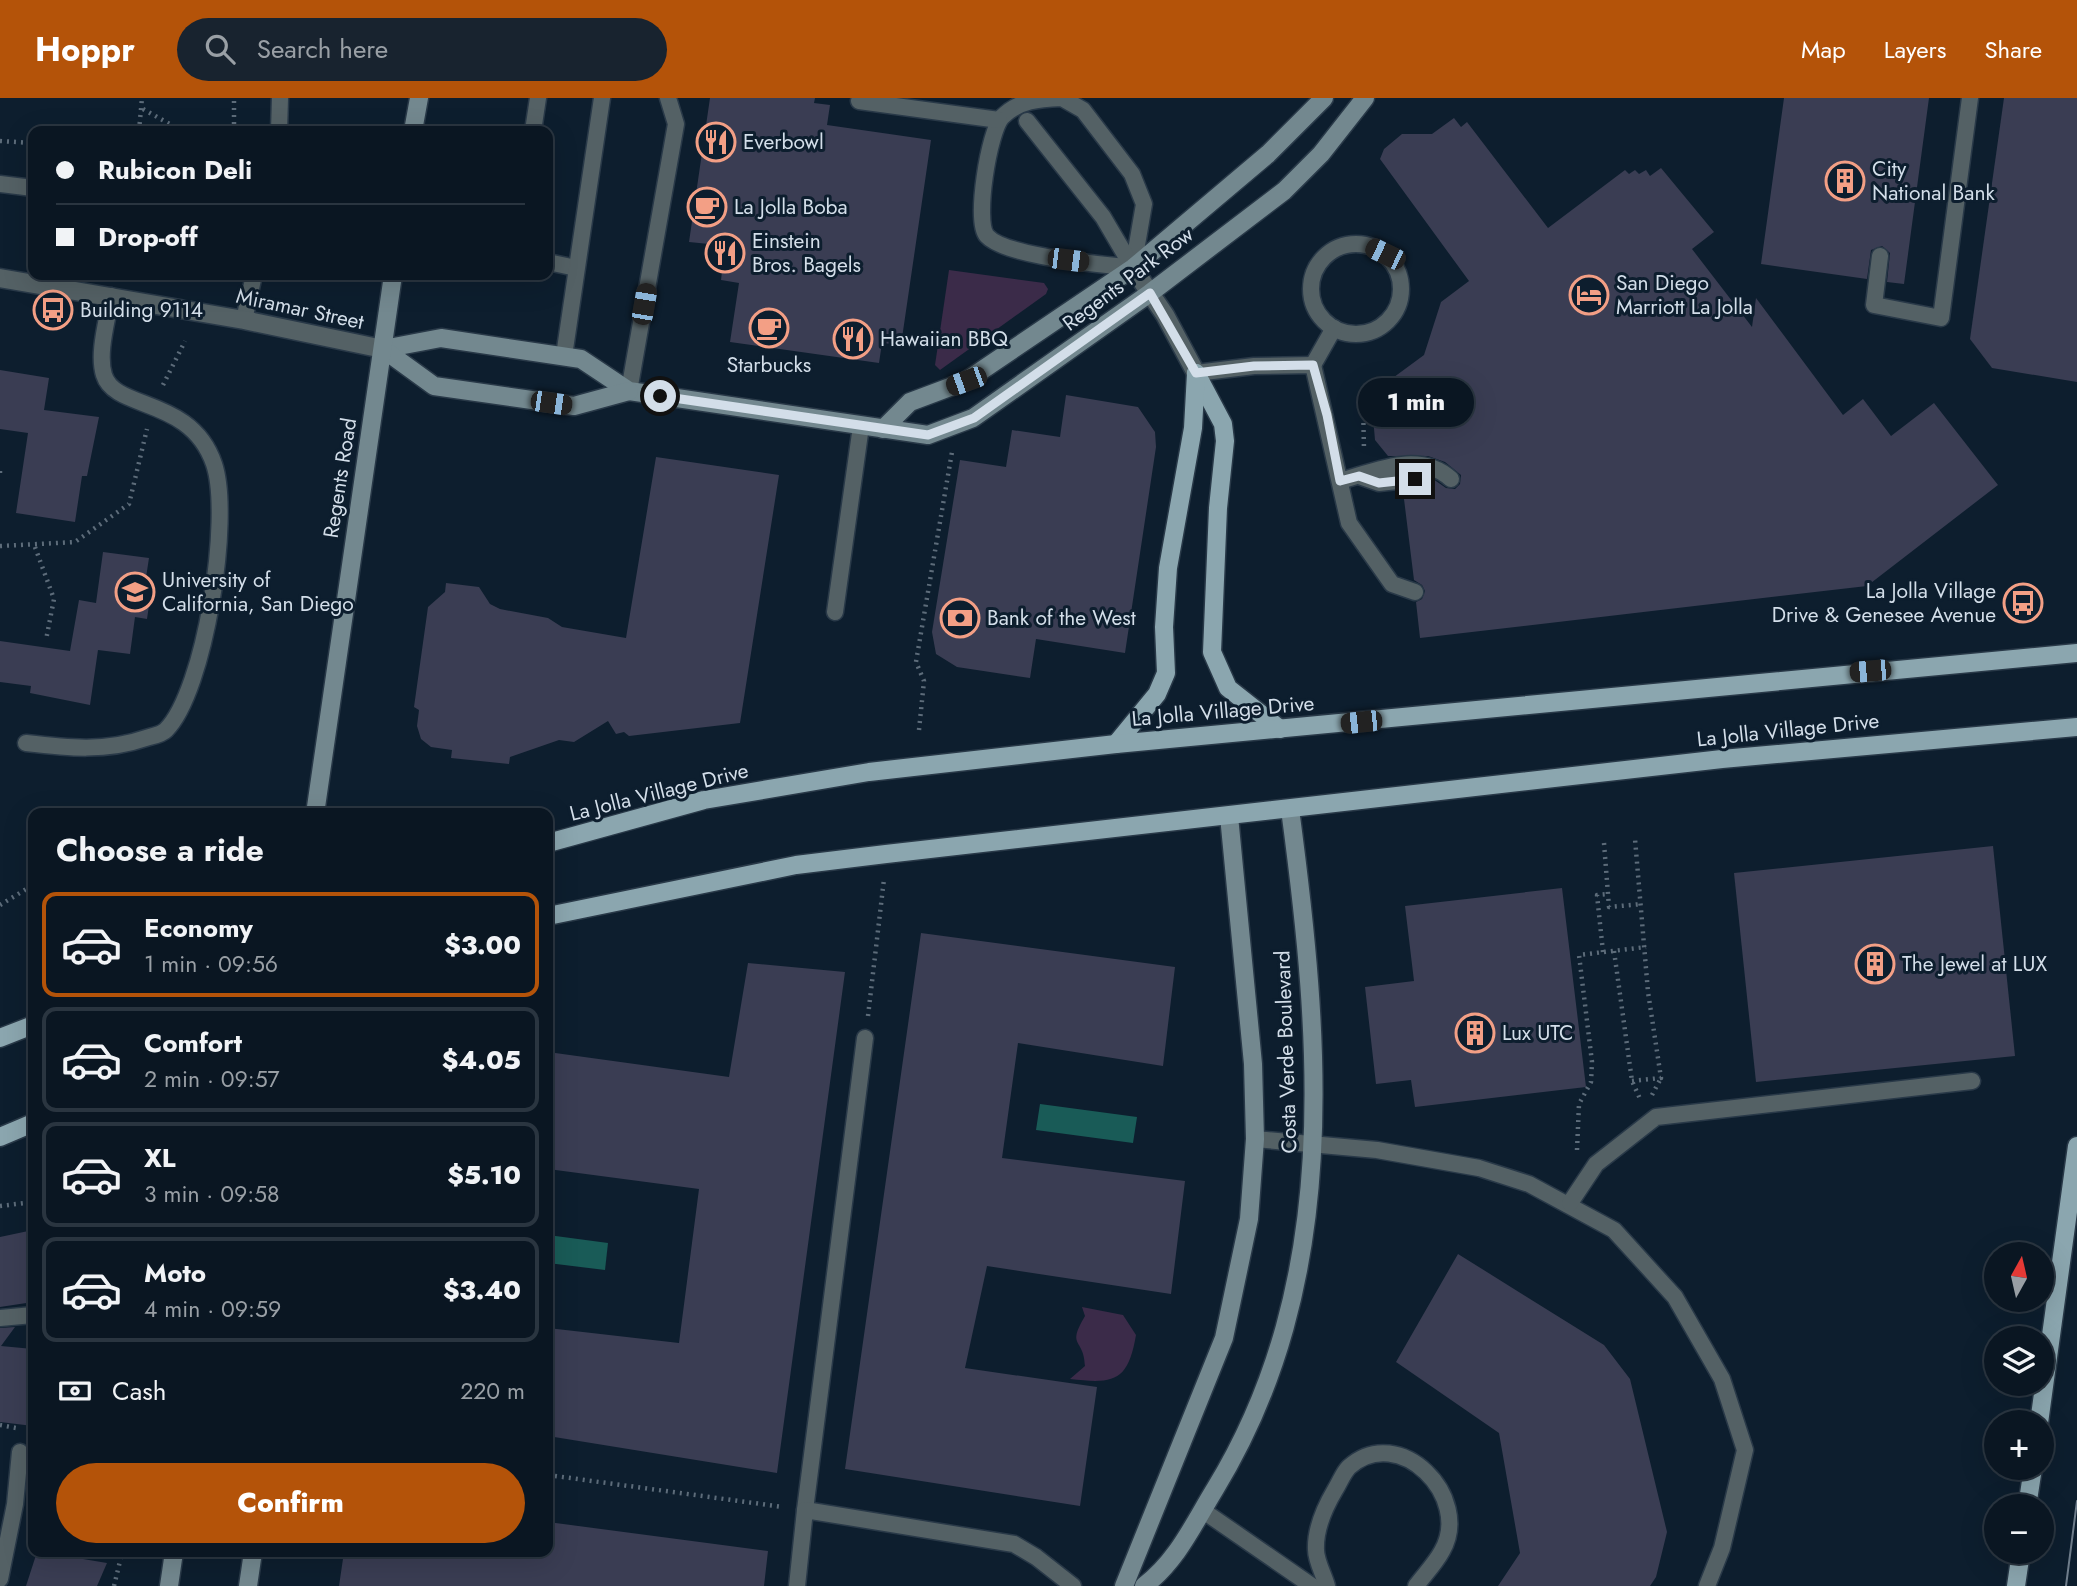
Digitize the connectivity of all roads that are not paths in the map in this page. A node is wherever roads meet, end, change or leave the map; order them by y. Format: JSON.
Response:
{"nodes":[{"id":1,"x":280,"y":98,"type":"edge"},
{"id":2,"x":419,"y":98,"type":"edge"},
{"id":3,"x":538,"y":98,"type":"edge"},
{"id":4,"x":602,"y":98,"type":"edge"},
{"id":5,"x":668,"y":98,"type":"edge"},
{"id":6,"x":1324,"y":98,"type":"edge"},
{"id":7,"x":1365,"y":98,"type":"edge"},
{"id":8,"x":1970,"y":98,"type":"edge"},
{"id":9,"x":859,"y":101,"type":"dead end"},
{"id":10,"x":999,"y":120,"type":"junction"},
{"id":11,"x":1027,"y":121,"type":"dead end"},
{"id":12,"x":279,"y":126,"type":"edge"},
{"id":13,"x":414,"y":126,"type":"edge"},
{"id":14,"x":534,"y":126,"type":"edge"},
{"id":15,"x":0,"y":184,"type":"edge"},
{"id":16,"x":28,"y":187,"type":"edge"},
{"id":17,"x":1880,"y":256,"type":"dead end"},
{"id":18,"x":553,"y":263,"type":"edge"},
{"id":19,"x":576,"y":268,"type":"junction"},
{"id":20,"x":1133,"y":268,"type":"junction"},
{"id":21,"x":0,"y":278,"type":"edge"},
{"id":22,"x":253,"y":280,"type":"edge"},
{"id":23,"x":392,"y":280,"type":"edge"},
{"id":24,"x":1150,"y":293,"type":"junction"},
{"id":25,"x":111,"y":296,"type":"junction"},
{"id":26,"x":244,"y":320,"type":"junction"},
{"id":27,"x":1334,"y":328,"type":"junction"},
{"id":28,"x":383,"y":349,"type":"junction"},
{"id":29,"x":564,"y":356,"type":"junction"},
{"id":30,"x":1313,"y":365,"type":"junction"},
{"id":31,"x":1196,"y":373,"type":"junction"},
{"id":32,"x":629,"y":391,"type":"junction"},
{"id":33,"x":861,"y":426,"type":"junction"},
{"id":34,"x":883,"y":429,"type":"junction"},
{"id":35,"x":1359,"y":476,"type":"junction"},
{"id":36,"x":1451,"y":479,"type":"dead end"},
{"id":37,"x":1340,"y":481,"type":"junction"},
{"id":38,"x":1423,"y":483,"type":"dead end"},
{"id":39,"x":1415,"y":592,"type":"dead end"},
{"id":40,"x":835,"y":612,"type":"dead end"},
{"id":41,"x":2077,"y":653,"type":"edge"},
{"id":42,"x":2077,"y":727,"type":"edge"},
{"id":43,"x":1280,"y":730,"type":"junction"},
{"id":44,"x":26,"y":743,"type":"dead end"},
{"id":45,"x":1116,"y":744,"type":"junction"},
{"id":46,"x":316,"y":808,"type":"edge"},
{"id":47,"x":1290,"y":809,"type":"junction"},
{"id":48,"x":1229,"y":816,"type":"junction"},
{"id":49,"x":553,"y":842,"type":"edge"},
{"id":50,"x":553,"y":915,"type":"edge"},
{"id":51,"x":28,"y":1027,"type":"edge"},
{"id":52,"x":0,"y":1038,"type":"edge"},
{"id":53,"x":865,"y":1038,"type":"road end"},
{"id":54,"x":1972,"y":1081,"type":"dead end"},
{"id":55,"x":28,"y":1125,"type":"edge"},
{"id":56,"x":0,"y":1137,"type":"edge"},
{"id":57,"x":1255,"y":1139,"type":"junction"},
{"id":58,"x":1314,"y":1145,"type":"junction"},
{"id":59,"x":2077,"y":1146,"type":"edge"},
{"id":60,"x":1570,"y":1203,"type":"junction"},
{"id":61,"x":28,"y":1315,"type":"edge"},
{"id":62,"x":0,"y":1318,"type":"edge"},
{"id":63,"x":2041,"y":1410,"type":"edge"},
{"id":64,"x":20,"y":1451,"type":"dead end"},
{"id":65,"x":805,"y":1510,"type":"junction"},
{"id":66,"x":1202,"y":1510,"type":"junction"},
{"id":67,"x":173,"y":1557,"type":"edge"},
{"id":68,"x":252,"y":1557,"type":"edge"},
{"id":69,"x":2019,"y":1564,"type":"edge"},
{"id":70,"x":0,"y":1579,"type":"edge"},
{"id":71,"x":169,"y":1586,"type":"edge"},
{"id":72,"x":248,"y":1586,"type":"edge"},
{"id":73,"x":797,"y":1586,"type":"edge"},
{"id":74,"x":1073,"y":1586,"type":"edge"},
{"id":75,"x":1124,"y":1586,"type":"edge"},
{"id":76,"x":1143,"y":1586,"type":"edge"},
{"id":77,"x":1312,"y":1586,"type":"edge"},
{"id":78,"x":1327,"y":1586,"type":"edge"},
{"id":79,"x":1416,"y":1586,"type":"edge"},
{"id":80,"x":1707,"y":1586,"type":"edge"},
{"id":81,"x":2016,"y":1586,"type":"edge"}],
"edges":[{"from":1,"to":12,"type":"lane"},
{"from":2,"to":13,"type":"street"},
{"from":3,"to":14,"type":"lane"},
{"from":4,"to":19,"type":"lane"},
{"from":5,"to":32,"type":"lane"},
{"from":6,"to":20,"type":"street","name":"Regents Park Row"},
{"from":7,"to":24,"type":"street","name":"Regents Park Row"},
{"from":8,"to":17,"type":"lane"},
{"from":9,"to":10,"type":"lane"},
{"from":10,"to":20,"type":"lane"},
{"from":10,"to":20,"type":"lane"},
{"from":11,"to":20,"type":"lane"},
{"from":15,"to":16,"type":"lane"},
{"from":18,"to":19,"type":"lane"},
{"from":19,"to":29,"type":"lane"},
{"from":20,"to":24,"type":"street"},
{"from":20,"to":34,"type":"street","name":"Regents Park Row"},
{"from":21,"to":25,"type":"street","name":"Miramar Street"},
{"from":22,"to":26,"type":"lane"},
{"from":23,"to":28,"type":"street","name":"Regents Road"},
{"from":24,"to":31,"type":"street"},
{"from":24,"to":34,"type":"street","name":"Regents Park Row"},
{"from":25,"to":26,"type":"street","name":"Miramar Street"},
{"from":25,"to":44,"type":"lane"},
{"from":26,"to":28,"type":"street","name":"Miramar Street"},
{"from":27,"to":27,"type":"lane"},
{"from":27,"to":30,"type":"lane"},
{"from":28,"to":29,"type":"street","name":"Regents Park Row"},
{"from":28,"to":32,"type":"street"},
{"from":28,"to":46,"type":"street","name":"Regents Road"},
{"from":29,"to":32,"type":"street","name":"Regents Park Row"},
{"from":30,"to":31,"type":"lane"},
{"from":30,"to":37,"type":"lane"},
{"from":31,"to":43,"type":"main road"},
{"from":31,"to":45,"type":"main road"},
{"from":32,"to":33,"type":"street","name":"Regents Park Row"},
{"from":33,"to":34,"type":"street","name":"Regents Park Row"},
{"from":33,"to":40,"type":"lane"},
{"from":35,"to":36,"type":"lane"},
{"from":35,"to":37,"type":"lane"},
{"from":35,"to":38,"type":"lane"},
{"from":37,"to":39,"type":"lane"},
{"from":41,"to":43,"type":"main road","name":"La Jolla Village Drive"},
{"from":42,"to":47,"type":"main road","name":"La Jolla Village Drive"},
{"from":43,"to":45,"type":"main road","name":"La Jolla Village Drive"},
{"from":45,"to":49,"type":"main road","name":"La Jolla Village Drive"},
{"from":47,"to":48,"type":"main road","name":"La Jolla Village Drive"},
{"from":47,"to":58,"type":"street","name":"Costa Verde Boulevard"},
{"from":48,"to":50,"type":"main road","name":"La Jolla Village Drive"},
{"from":48,"to":57,"type":"street","name":"Costa Verde Boulevard"},
{"from":51,"to":52,"type":"main road"},
{"from":53,"to":65,"type":"lane"},
{"from":54,"to":60,"type":"lane"},
{"from":55,"to":56,"type":"main road"},
{"from":57,"to":58,"type":"lane"},
{"from":57,"to":75,"type":"street","name":"Costa Verde Boulevard"},
{"from":58,"to":60,"type":"lane"},
{"from":58,"to":66,"type":"street","name":"Costa Verde Boulevard"},
{"from":59,"to":63,"type":"main road"},
{"from":60,"to":80,"type":"lane"},
{"from":61,"to":62,"type":"lane"},
{"from":64,"to":70,"type":"lane"},
{"from":65,"to":73,"type":"lane"},
{"from":65,"to":74,"type":"lane"},
{"from":66,"to":76,"type":"street","name":"Costa Verde Boulevard"},
{"from":66,"to":77,"type":"lane"},
{"from":67,"to":71,"type":"street"},
{"from":68,"to":72,"type":"street"},
{"from":69,"to":81,"type":"main road"},
{"from":78,"to":79,"type":"lane"}]}
